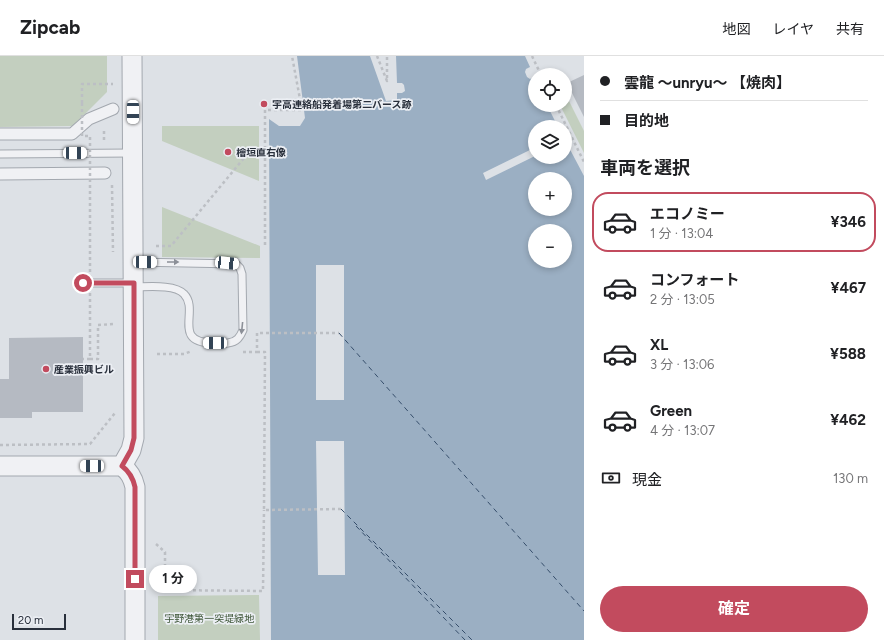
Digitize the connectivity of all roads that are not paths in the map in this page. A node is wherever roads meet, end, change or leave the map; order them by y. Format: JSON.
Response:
{"nodes":[{"id":1,"x":132,"y":56,"type":"edge"},
{"id":2,"x":113,"y":109,"type":"dead end"},
{"id":3,"x":0,"y":134,"type":"edge"},
{"id":4,"x":133,"y":153,"type":"junction"},
{"id":5,"x":0,"y":154,"type":"edge"},
{"id":6,"x":105,"y":173,"type":"road end"},
{"id":7,"x":0,"y":174,"type":"edge"},
{"id":8,"x":134,"y":262,"type":"junction"},
{"id":9,"x":83,"y":283,"type":"dead end"},
{"id":10,"x":134,"y":285,"type":"junction"},
{"id":11,"x":0,"y":466,"type":"edge"},
{"id":12,"x":122,"y":466,"type":"junction"},
{"id":13,"x":135,"y":640,"type":"edge"}],
"edges":[{"from":1,"to":4,"type":"street"},
{"from":2,"to":3,"type":"street"},
{"from":4,"to":5,"type":"lane"},
{"from":4,"to":8,"type":"street"},
{"from":6,"to":7,"type":"street"},
{"from":8,"to":10,"type":"street"},
{"from":8,"to":10,"type":"lane","one_way":true},
{"from":9,"to":10,"type":"lane"},
{"from":10,"to":12,"type":"street"},
{"from":11,"to":12,"type":"street"},
{"from":12,"to":13,"type":"street"}]}
